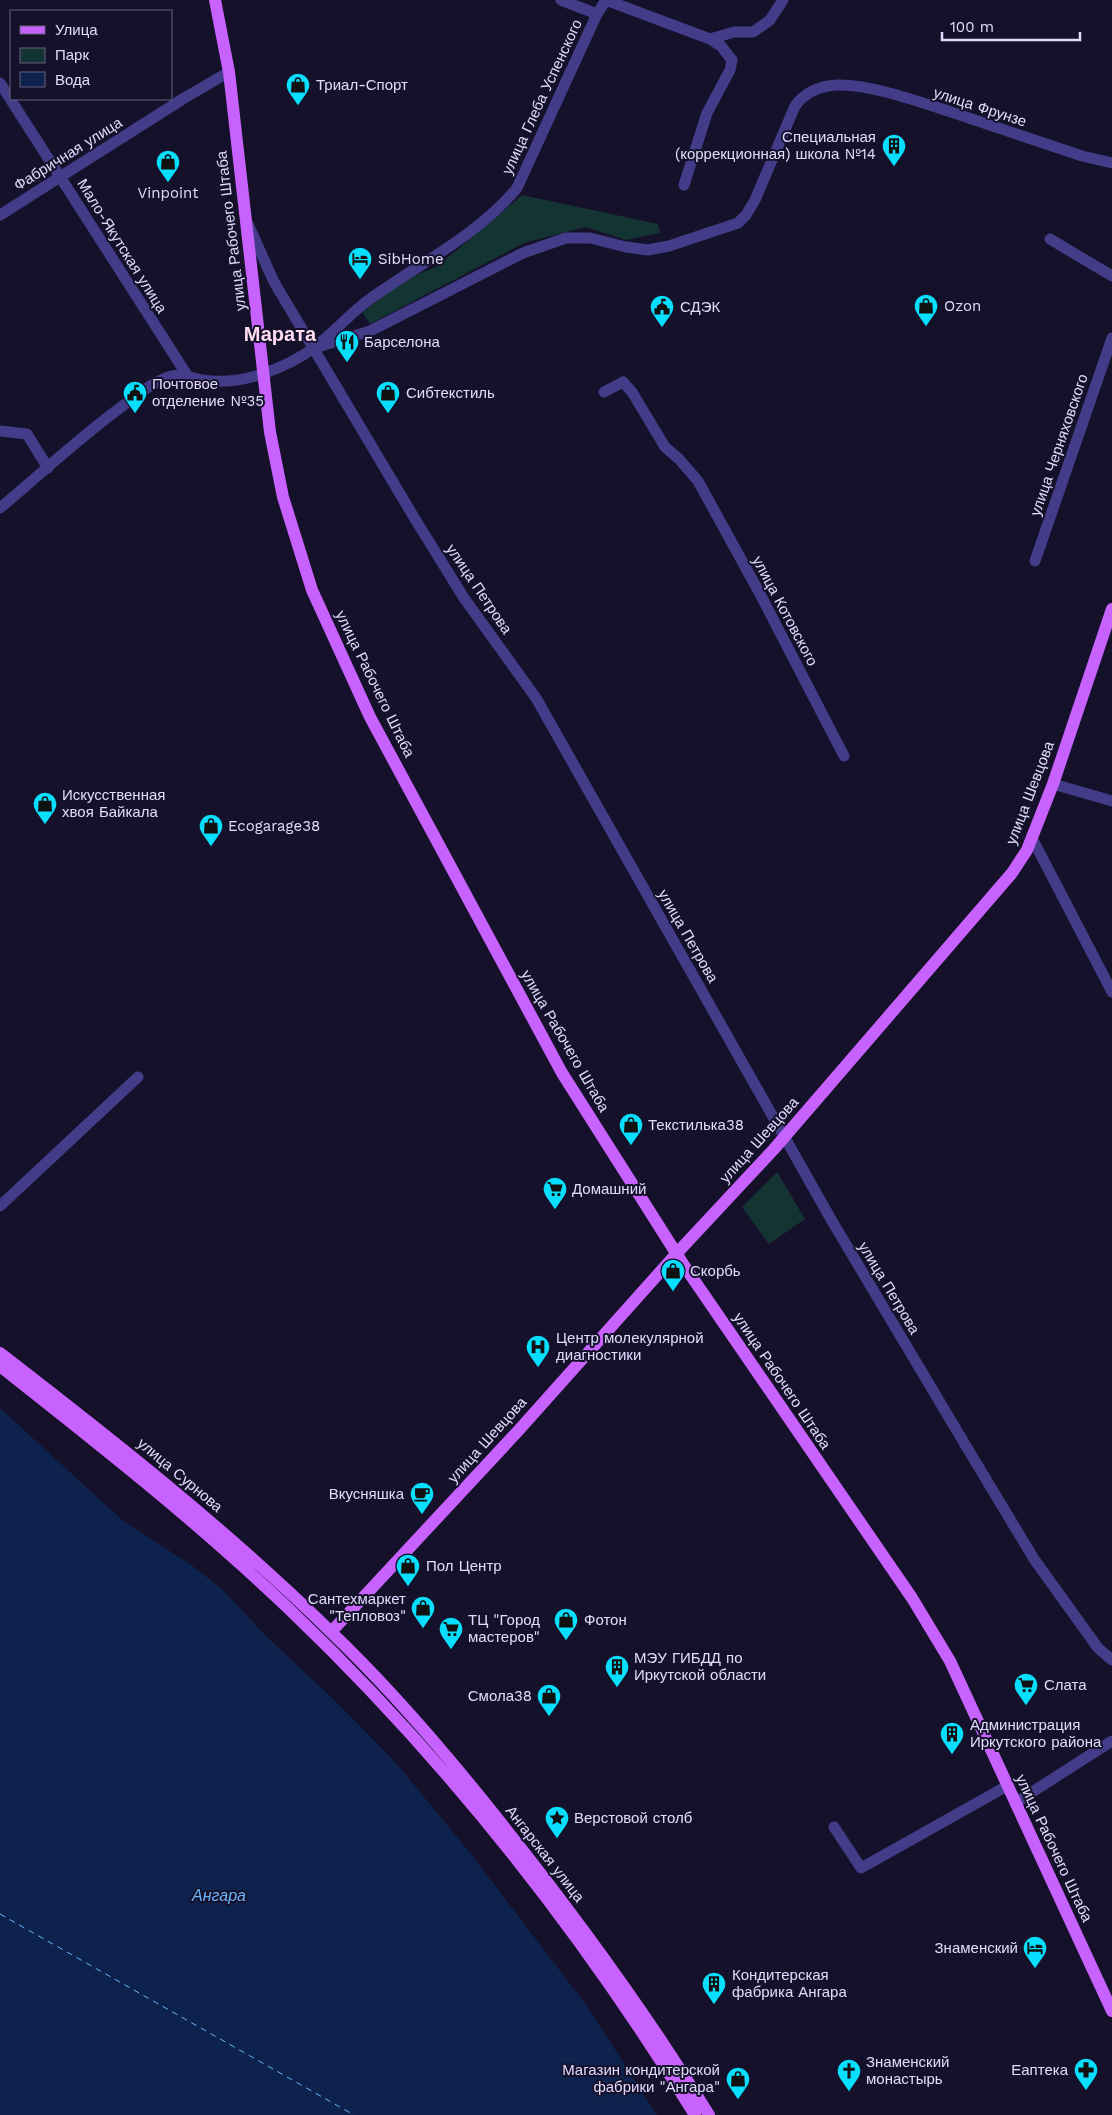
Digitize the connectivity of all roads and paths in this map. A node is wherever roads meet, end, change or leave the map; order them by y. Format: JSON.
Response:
{"nodes":[{"id":1,"x":216,"y":0,"type":"edge"},
{"id":2,"x":561,"y":0,"type":"edge"},
{"id":3,"x":606,"y":0,"type":"edge"},
{"id":4,"x":784,"y":0,"type":"edge"},
{"id":5,"x":597,"y":14,"type":"junction"},
{"id":6,"x":710,"y":39,"type":"junction"},
{"id":7,"x":230,"y":72,"type":"junction"},
{"id":8,"x":0,"y":83,"type":"edge"},
{"id":9,"x":10,"y":98,"type":"edge"},
{"id":10,"x":11,"y":100,"type":"edge"},
{"id":11,"x":1112,"y":163,"type":"edge"},
{"id":12,"x":60,"y":176,"type":"junction"},
{"id":13,"x":684,"y":186,"type":"dead end"},
{"id":14,"x":0,"y":215,"type":"edge"},
{"id":15,"x":247,"y":222,"type":"junction"},
{"id":16,"x":1050,"y":239,"type":"dead end"},
{"id":17,"x":1112,"y":276,"type":"edge"},
{"id":18,"x":1112,"y":338,"type":"edge"},
{"id":19,"x":314,"y":348,"type":"junction"},
{"id":20,"x":263,"y":374,"type":"junction"},
{"id":21,"x":187,"y":375,"type":"junction"},
{"id":22,"x":604,"y":392,"type":"dead end"},
{"id":23,"x":0,"y":432,"type":"edge"},
{"id":24,"x":48,"y":468,"type":"junction"},
{"id":25,"x":0,"y":508,"type":"edge"},
{"id":26,"x":1034,"y":561,"type":"dead end"},
{"id":27,"x":1112,"y":609,"type":"edge"},
{"id":28,"x":844,"y":756,"type":"dead end"},
{"id":29,"x":1053,"y":784,"type":"junction"},
{"id":30,"x":1112,"y":801,"type":"edge"},
{"id":31,"x":1032,"y":838,"type":"junction"},
{"id":32,"x":1112,"y":992,"type":"edge"},
{"id":33,"x":138,"y":1077,"type":"dead end"},
{"id":34,"x":785,"y":1137,"type":"junction"},
{"id":35,"x":0,"y":1206,"type":"edge"},
{"id":36,"x":677,"y":1253,"type":"junction"},
{"id":37,"x":0,"y":1353,"type":"edge"},
{"id":38,"x":0,"y":1366,"type":"edge"},
{"id":39,"x":332,"y":1632,"type":"junction"},
{"id":40,"x":326,"y":1645,"type":"joint"},
{"id":41,"x":1112,"y":1660,"type":"edge"},
{"id":42,"x":1112,"y":1741,"type":"edge"},
{"id":43,"x":1007,"y":1786,"type":"junction"},
{"id":44,"x":1015,"y":1803,"type":"junction"},
{"id":45,"x":834,"y":1827,"type":"dead end"},
{"id":46,"x":1112,"y":2011,"type":"edge"},
{"id":47,"x":695,"y":2115,"type":"edge"},
{"id":48,"x":709,"y":2115,"type":"edge"}],
"edges":[{"from":1,"to":7,"type":"main road","name":"улица Рабочего Штаба"},
{"from":2,"to":5,"type":"street"},
{"from":3,"to":5,"type":"street","name":"улица Глеба Успенского"},
{"from":3,"to":6,"type":"street"},
{"from":4,"to":6,"type":"street"},
{"from":5,"to":19,"type":"street","name":"улица Глеба Успенского"},
{"from":6,"to":13,"type":"street"},
{"from":7,"to":12,"type":"street","name":"Фабричная улица"},
{"from":7,"to":15,"type":"main road","name":"улица Рабочего Штаба"},
{"from":8,"to":9,"type":"street","name":"Мало-Якутская улица"},
{"from":10,"to":12,"type":"street","name":"Мало-Якутская улица"},
{"from":11,"to":19,"type":"street","name":"улица Фрунзе"},
{"from":12,"to":14,"type":"street","name":"Фабричная улица"},
{"from":12,"to":21,"type":"street","name":"Мало-Якутская улица"},
{"from":15,"to":19,"type":"street","name":"улица Петрова"},
{"from":15,"to":20,"type":"main road","name":"улица Рабочего Штаба"},
{"from":16,"to":17,"type":"street"},
{"from":18,"to":26,"type":"street","name":"улица Черняховского"},
{"from":19,"to":20,"type":"street"},
{"from":19,"to":34,"type":"street","name":"улица Петрова"},
{"from":20,"to":21,"type":"street"},
{"from":20,"to":36,"type":"main road","name":"улица Рабочего Штаба"},
{"from":21,"to":24,"type":"street"},
{"from":22,"to":28,"type":"street","name":"улица Котовского"},
{"from":23,"to":24,"type":"street"},
{"from":24,"to":25,"type":"street"},
{"from":27,"to":29,"type":"main road","name":"улица Шевцова"},
{"from":29,"to":30,"type":"street"},
{"from":29,"to":31,"type":"main road","name":"улица Шевцова"},
{"from":31,"to":32,"type":"street"},
{"from":31,"to":34,"type":"main road","name":"улица Шевцова"},
{"from":33,"to":35,"type":"street"},
{"from":34,"to":36,"type":"main road","name":"улица Шевцова"},
{"from":34,"to":41,"type":"street","name":"улица Петрова"},
{"from":36,"to":39,"type":"main road","name":"улица Шевцова"},
{"from":36,"to":43,"type":"main road","name":"улица Рабочего Штаба"},
{"from":37,"to":39,"type":"main road","name":"улица Сурнова"},
{"from":38,"to":40,"type":"main road","name":"улица Сурнова"},
{"from":39,"to":48,"type":"main road","name":"Ангарская улица"},
{"from":40,"to":47,"type":"main road","name":"Ангарская улица"},
{"from":42,"to":44,"type":"street"},
{"from":43,"to":44,"type":"main road","name":"улица Рабочего Штаба"},
{"from":43,"to":45,"type":"street"},
{"from":44,"to":46,"type":"main road","name":"улица Рабочего Штаба"}]}
